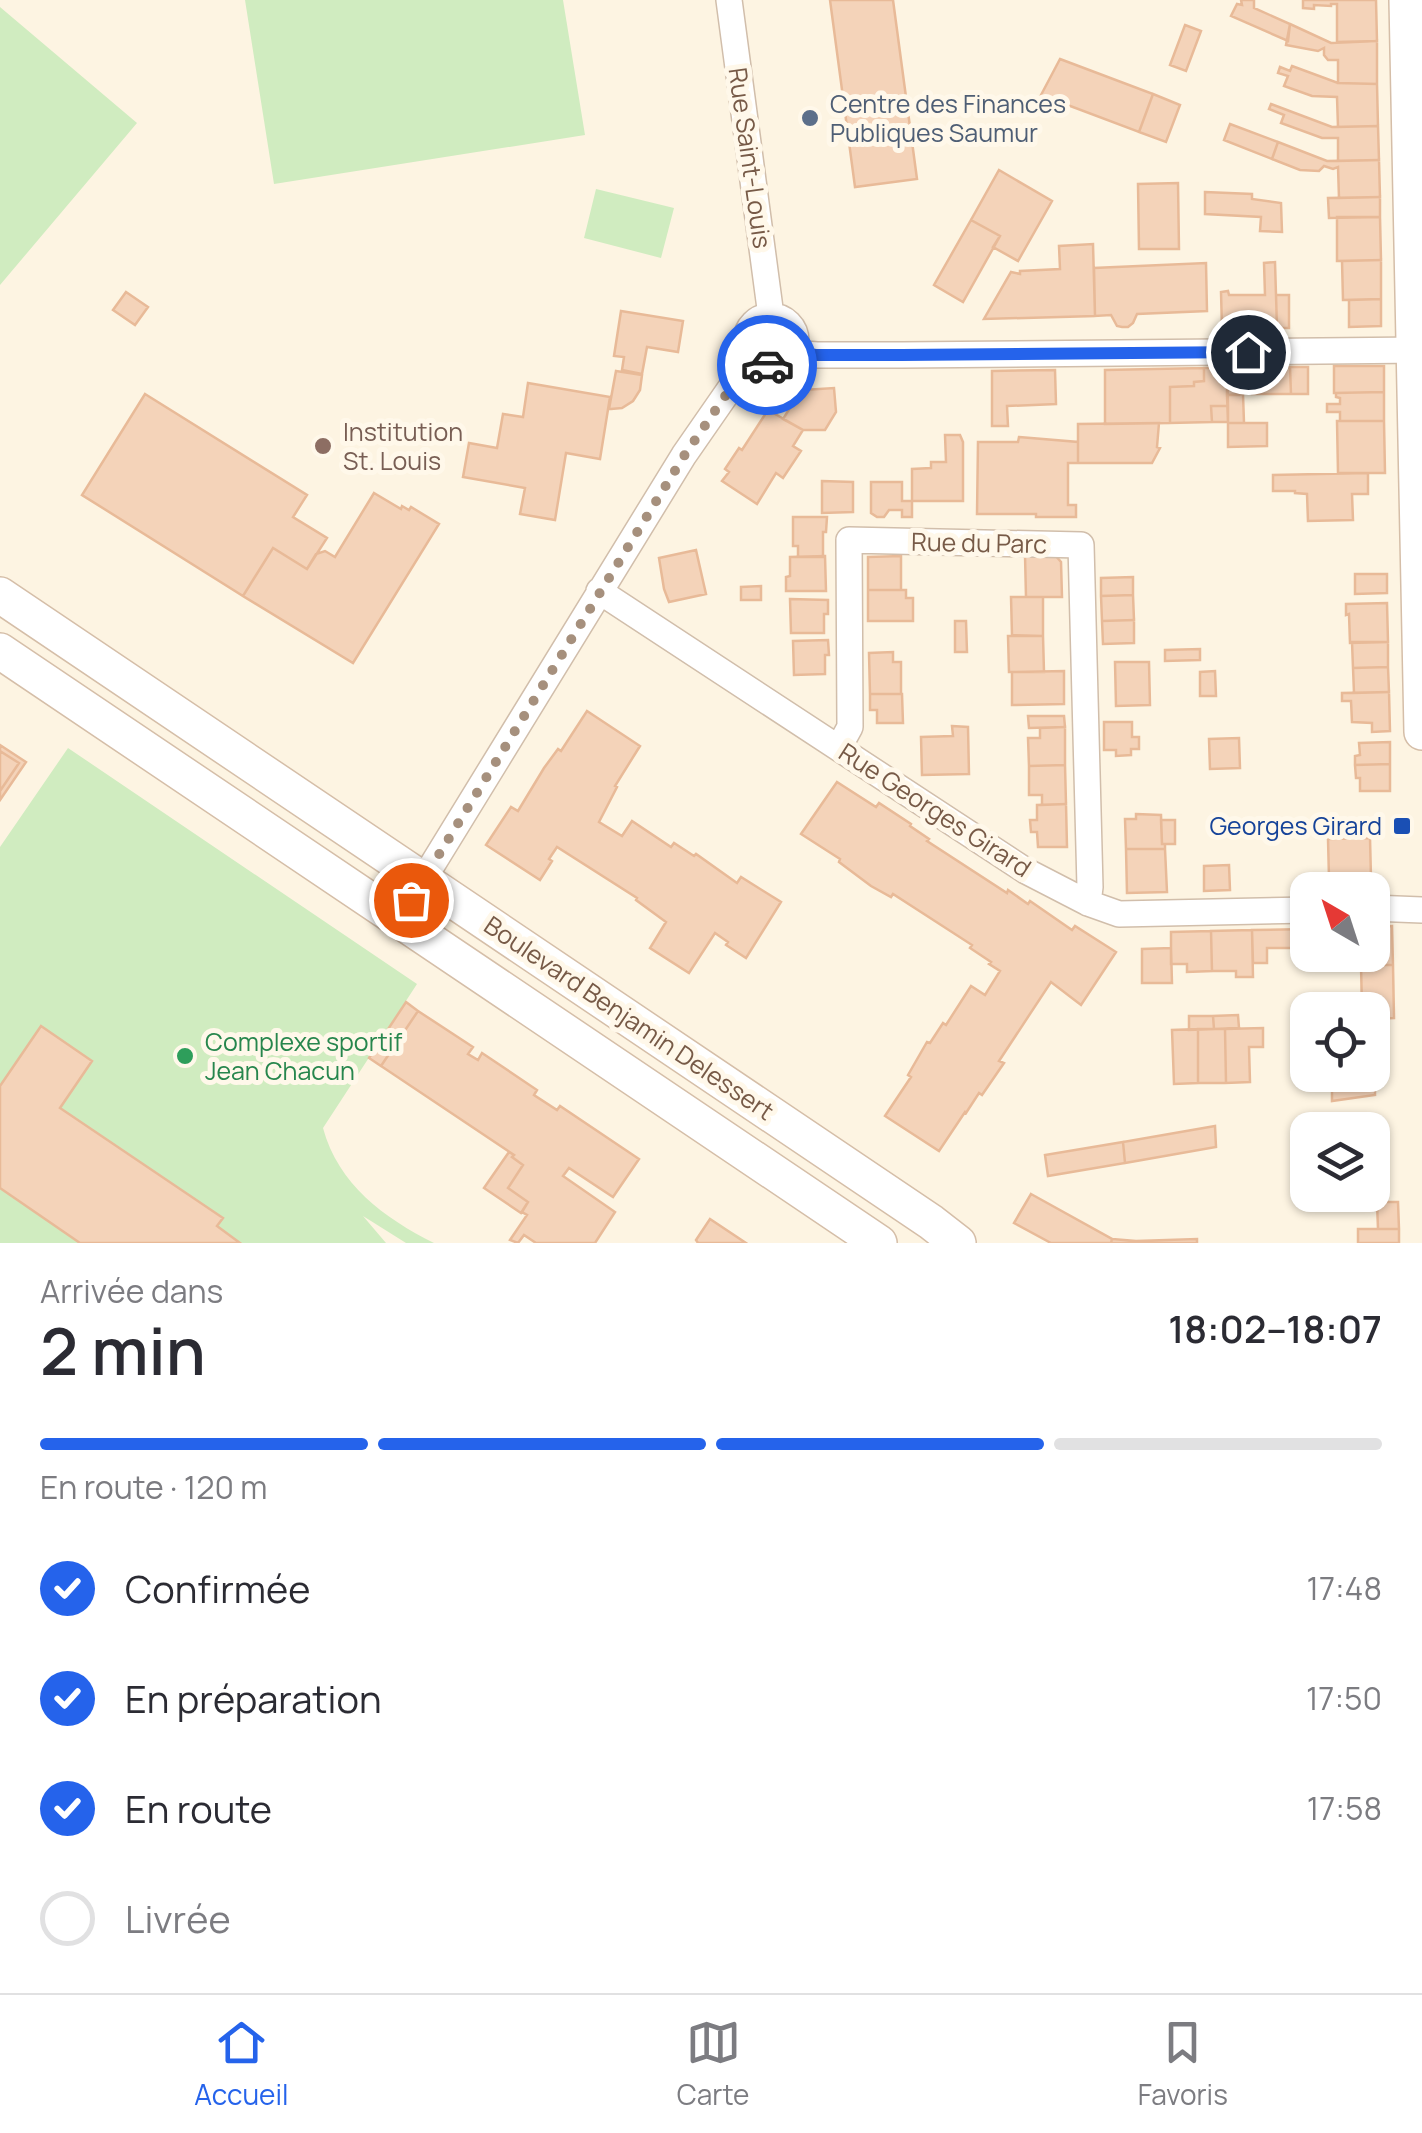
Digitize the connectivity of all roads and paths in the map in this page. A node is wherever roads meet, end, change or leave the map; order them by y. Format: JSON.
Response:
{"nodes":[{"id":1,"x":729,"y":0,"type":"edge"},
{"id":2,"x":1406,"y":0,"type":"edge"},
{"id":3,"x":771,"y":316,"type":"junction"},
{"id":4,"x":1418,"y":350,"type":"edge"},
{"id":5,"x":792,"y":352,"type":"junction"},
{"id":6,"x":752,"y":357,"type":"junction"},
{"id":7,"x":599,"y":591,"type":"junction"},
{"id":8,"x":0,"y":595,"type":"edge"},
{"id":9,"x":0,"y":651,"type":"edge"},
{"id":10,"x":1422,"y":732,"type":"edge"},
{"id":11,"x":839,"y":747,"type":"junction"},
{"id":12,"x":424,"y":880,"type":"junction"},
{"id":13,"x":1088,"y":903,"type":"junction"},
{"id":14,"x":1390,"y":909,"type":"edge"},
{"id":15,"x":1290,"y":910,"type":"edge"},
{"id":16,"x":1422,"y":910,"type":"edge"},
{"id":17,"x":399,"y":919,"type":"junction"},
{"id":18,"x":878,"y":1243,"type":"edge"},
{"id":19,"x":958,"y":1243,"type":"edge"}],
"edges":[{"from":1,"to":3,"type":"street","name":"Rue Saint-Louis"},
{"from":2,"to":4,"type":"main road"},
{"from":3,"to":5,"type":"street"},
{"from":3,"to":6,"type":"street"},
{"from":4,"to":5,"type":"street"},
{"from":4,"to":10,"type":"main road"},
{"from":5,"to":6,"type":"street"},
{"from":6,"to":7,"type":"street"},
{"from":7,"to":11,"type":"street","name":"Rue Georges Girard"},
{"from":7,"to":12,"type":"street"},
{"from":8,"to":12,"type":"main road","name":"Boulevard Benjamin Delessert"},
{"from":9,"to":17,"type":"main road","name":"Boulevard Benjamin Delessert"},
{"from":11,"to":13,"type":"street","name":"Rue Georges Girard"},
{"from":11,"to":13,"type":"street","name":"Rue du Parc"},
{"from":12,"to":17,"type":"street"},
{"from":12,"to":19,"type":"main road","name":"Boulevard Benjamin Delessert"},
{"from":13,"to":15,"type":"street","name":"Rue Georges Girard"},
{"from":14,"to":16,"type":"street"},
{"from":17,"to":18,"type":"main road","name":"Boulevard Benjamin Delessert"}]}
